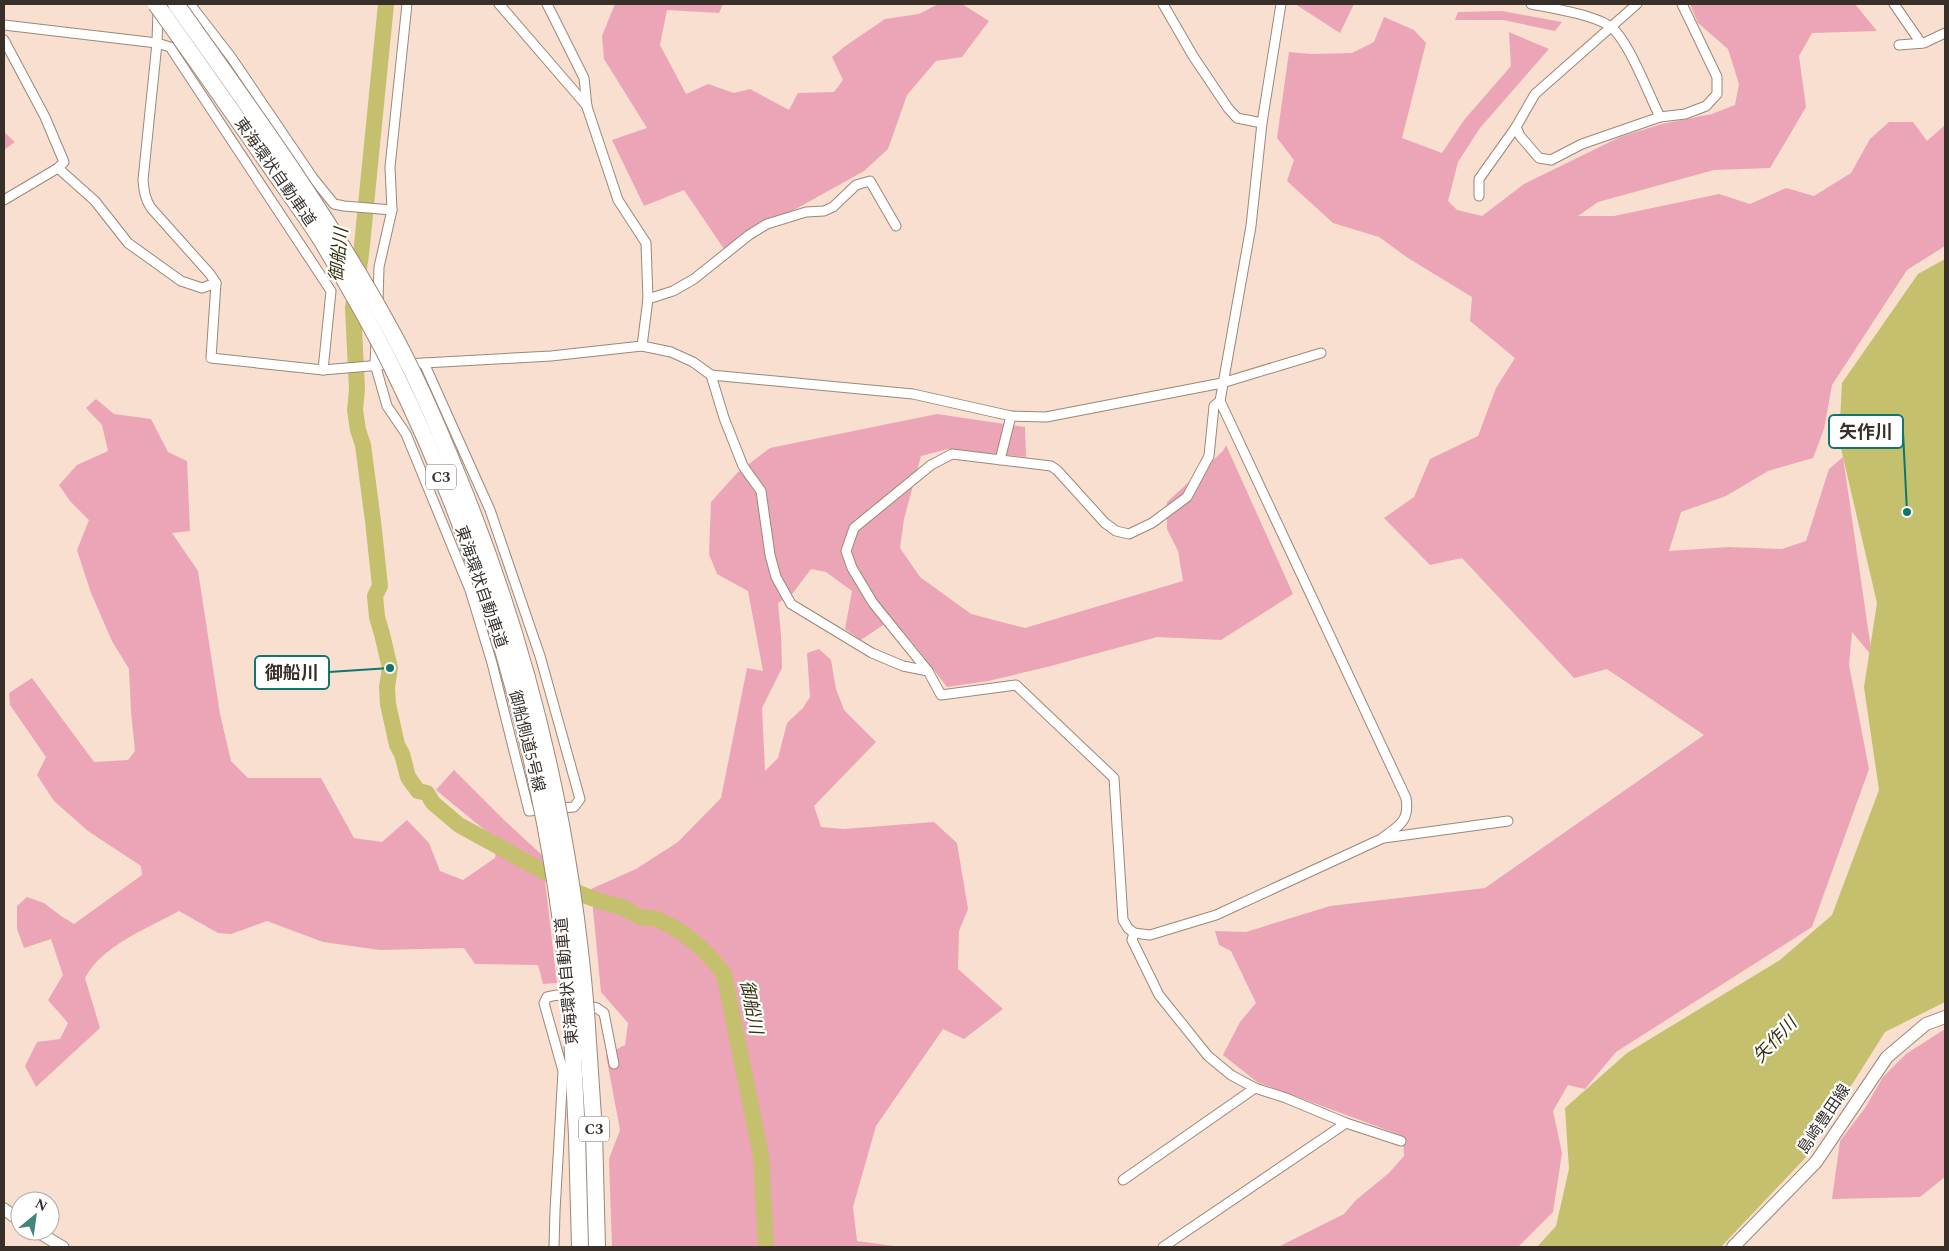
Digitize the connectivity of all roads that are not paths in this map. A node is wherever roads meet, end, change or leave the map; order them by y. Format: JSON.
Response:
{"nodes":[{"id":1,"x":157,"y":4,"type":"edge"},
{"id":2,"x":176,"y":4,"type":"edge"},
{"id":3,"x":190,"y":4,"type":"edge"},
{"id":4,"x":407,"y":4,"type":"edge"},
{"id":5,"x":499,"y":4,"type":"edge"},
{"id":6,"x":547,"y":4,"type":"edge"},
{"id":7,"x":1163,"y":4,"type":"edge"},
{"id":8,"x":1281,"y":4,"type":"edge"},
{"id":9,"x":1530,"y":4,"type":"edge"},
{"id":10,"x":1637,"y":4,"type":"edge"},
{"id":11,"x":1682,"y":4,"type":"edge"},
{"id":12,"x":1894,"y":4,"type":"edge"},
{"id":13,"x":4,"y":25,"type":"edge"},
{"id":14,"x":1611,"y":27,"type":"junction"},
{"id":15,"x":1945,"y":33,"type":"edge"},
{"id":16,"x":4,"y":40,"type":"edge"},
{"id":17,"x":157,"y":43,"type":"junction"},
{"id":18,"x":1921,"y":43,"type":"junction"},
{"id":19,"x":1899,"y":45,"type":"dead end"},
{"id":20,"x":231,"y":57,"type":"junction"},
{"id":21,"x":193,"y":82,"type":"junction"},
{"id":22,"x":587,"y":107,"type":"junction"},
{"id":23,"x":1660,"y":117,"type":"junction"},
{"id":24,"x":1262,"y":123,"type":"junction"},
{"id":25,"x":1516,"y":127,"type":"junction"},
{"id":26,"x":58,"y":168,"type":"junction"},
{"id":27,"x":313,"y":178,"type":"junction"},
{"id":28,"x":1479,"y":196,"type":"dead end"},
{"id":29,"x":4,"y":200,"type":"edge"},
{"id":30,"x":279,"y":210,"type":"junction"},
{"id":31,"x":388,"y":210,"type":"junction"},
{"id":32,"x":896,"y":226,"type":"dead end"},
{"id":33,"x":216,"y":283,"type":"junction"},
{"id":34,"x":648,"y":299,"type":"junction"},
{"id":35,"x":642,"y":346,"type":"junction"},
{"id":36,"x":1321,"y":353,"type":"dead end"},
{"id":37,"x":424,"y":363,"type":"junction"},
{"id":38,"x":373,"y":365,"type":"junction"},
{"id":39,"x":323,"y":370,"type":"junction"},
{"id":40,"x":711,"y":375,"type":"junction"},
{"id":41,"x":1222,"y":382,"type":"junction"},
{"id":42,"x":1220,"y":401,"type":"junction"},
{"id":43,"x":1011,"y":416,"type":"junction"},
{"id":44,"x":1000,"y":460,"type":"junction"},
{"id":45,"x":490,"y":510,"type":"junction"},
{"id":46,"x":438,"y":513,"type":"junction"},
{"id":47,"x":540,"y":656,"type":"junction"},
{"id":48,"x":492,"y":663,"type":"junction"},
{"id":49,"x":928,"y":671,"type":"junction"},
{"id":50,"x":1508,"y":821,"type":"dead end"},
{"id":51,"x":1381,"y":839,"type":"junction"},
{"id":52,"x":1134,"y":933,"type":"junction"},
{"id":53,"x":578,"y":1012,"type":"junction"},
{"id":54,"x":1945,"y":1017,"type":"edge"},
{"id":55,"x":614,"y":1064,"type":"dead end"},
{"id":56,"x":1255,"y":1088,"type":"junction"},
{"id":57,"x":1346,"y":1123,"type":"junction"},
{"id":58,"x":1401,"y":1141,"type":"dead end"},
{"id":59,"x":1123,"y":1180,"type":"dead end"},
{"id":60,"x":554,"y":1247,"type":"edge"},
{"id":61,"x":580,"y":1247,"type":"edge"},
{"id":62,"x":597,"y":1247,"type":"edge"},
{"id":63,"x":1163,"y":1247,"type":"edge"},
{"id":64,"x":1734,"y":1247,"type":"edge"}],
"edges":[{"from":1,"to":17,"type":"street"},
{"from":1,"to":53,"type":"highway","name":"東海環状自動車道","number":"C3","bridge":true},
{"from":2,"to":53,"type":"highway","name":"東海環状自動車道","number":"C3","bridge":true},
{"from":3,"to":20,"type":"street"},
{"from":4,"to":31,"type":"street","name":"御船側道5号線"},
{"from":5,"to":22,"type":"street"},
{"from":6,"to":22,"type":"street"},
{"from":7,"to":24,"type":"street"},
{"from":8,"to":24,"type":"street"},
{"from":9,"to":14,"type":"street"},
{"from":10,"to":14,"type":"street"},
{"from":11,"to":23,"type":"street"},
{"from":12,"to":18,"type":"street"},
{"from":13,"to":17,"type":"street"},
{"from":14,"to":23,"type":"street"},
{"from":14,"to":25,"type":"street"},
{"from":15,"to":18,"type":"street"},
{"from":16,"to":26,"type":"street"},
{"from":17,"to":21,"type":"street"},
{"from":17,"to":33,"type":"street"},
{"from":18,"to":19,"type":"street"},
{"from":20,"to":21,"type":"street"},
{"from":20,"to":27,"type":"street"},
{"from":21,"to":30,"type":"street"},
{"from":22,"to":34,"type":"street"},
{"from":23,"to":25,"type":"street"},
{"from":24,"to":41,"type":"street"},
{"from":25,"to":28,"type":"street"},
{"from":26,"to":29,"type":"street"},
{"from":26,"to":33,"type":"street"},
{"from":27,"to":30,"type":"street"},
{"from":27,"to":31,"type":"street"},
{"from":30,"to":39,"type":"street"},
{"from":31,"to":38,"type":"street","name":"御船側道5号線"},
{"from":32,"to":34,"type":"street"},
{"from":33,"to":39,"type":"street"},
{"from":34,"to":35,"type":"street"},
{"from":35,"to":37,"type":"street"},
{"from":35,"to":40,"type":"street"},
{"from":36,"to":41,"type":"street"},
{"from":37,"to":38,"type":"street"},
{"from":37,"to":45,"type":"street","name":"御船側道5号線"},
{"from":38,"to":39,"type":"street"},
{"from":38,"to":46,"type":"street","name":"御船側道5号線"},
{"from":40,"to":43,"type":"street"},
{"from":40,"to":49,"type":"street"},
{"from":41,"to":42,"type":"street"},
{"from":41,"to":43,"type":"street"},
{"from":42,"to":44,"type":"street"},
{"from":42,"to":51,"type":"street"},
{"from":43,"to":44,"type":"street"},
{"from":44,"to":49,"type":"street"},
{"from":45,"to":46,"type":"street"},
{"from":45,"to":47,"type":"street","name":"御船側道5号線"},
{"from":46,"to":48,"type":"street","name":"御船側道5号線"},
{"from":47,"to":48,"type":"street"},
{"from":47,"to":48,"type":"street","name":"御船側道5号線"},
{"from":49,"to":52,"type":"street"},
{"from":50,"to":51,"type":"street"},
{"from":51,"to":52,"type":"street"},
{"from":52,"to":56,"type":"street"},
{"from":53,"to":61,"type":"highway","name":"東海環状自動車道","number":"C3"},
{"from":53,"to":62,"type":"highway","name":"東海環状自動車道","number":"C3"},
{"from":54,"to":64,"type":"main road","name":"島崎豊田線"},
{"from":55,"to":60,"type":"street"},
{"from":56,"to":57,"type":"street"},
{"from":56,"to":59,"type":"street"},
{"from":57,"to":58,"type":"street"},
{"from":57,"to":63,"type":"street"}]}
